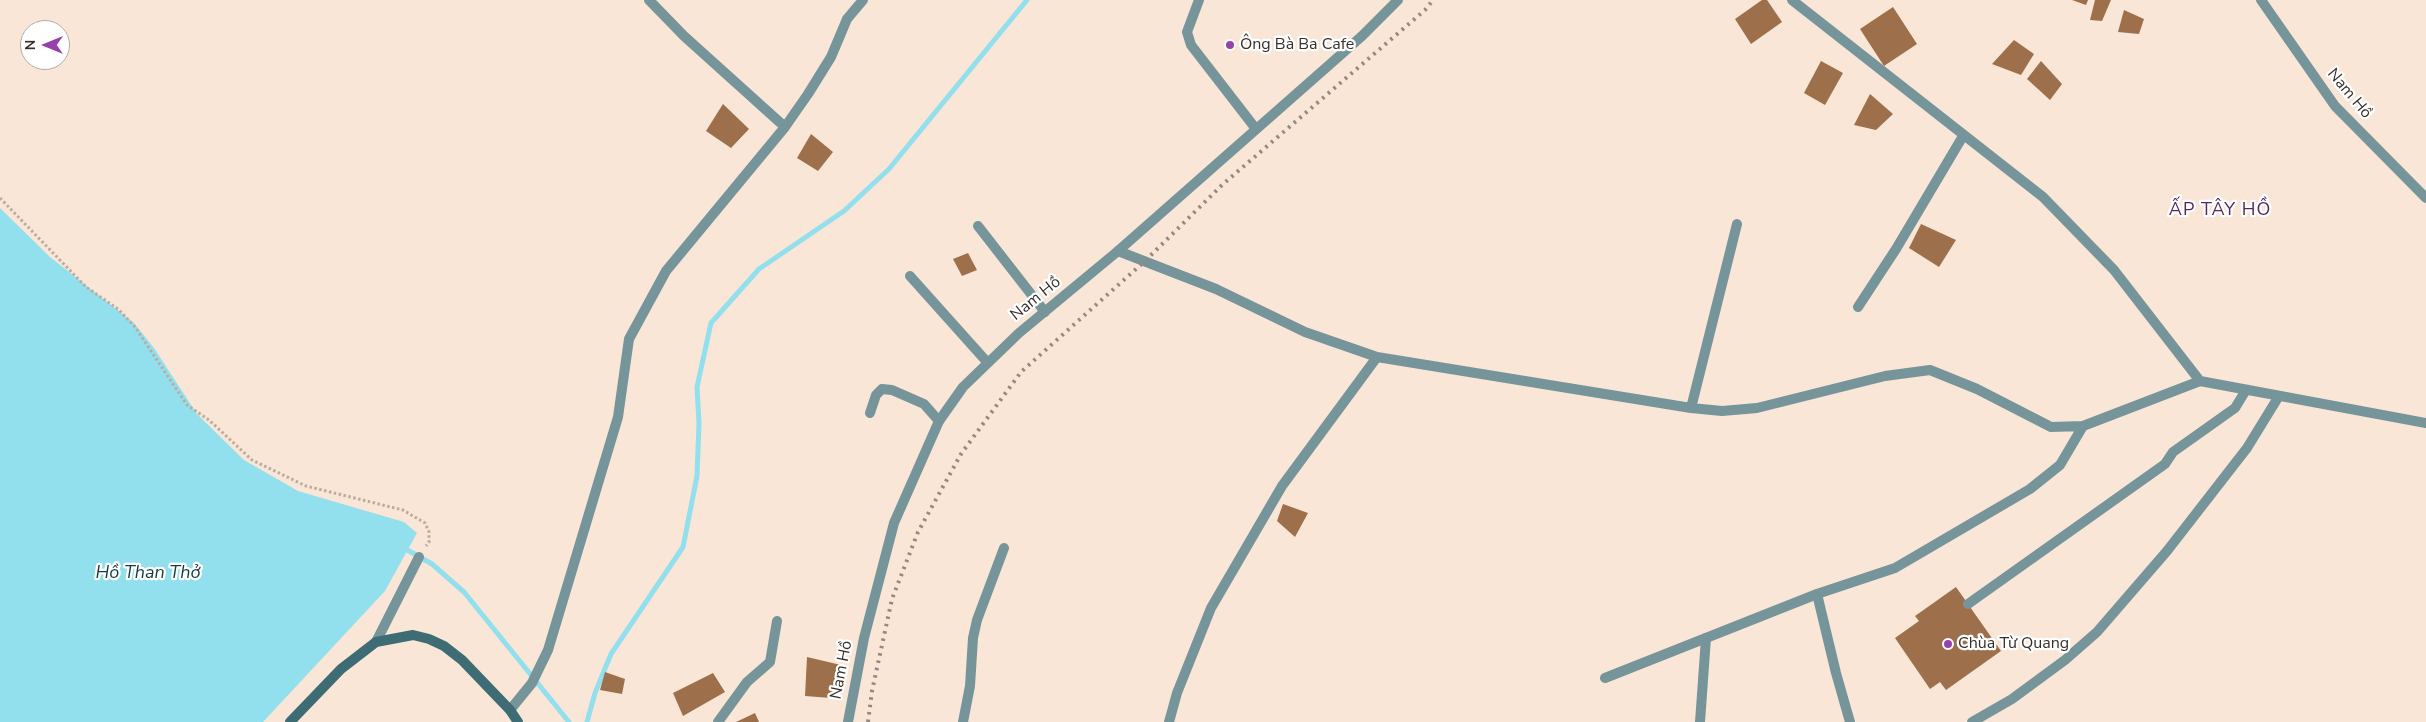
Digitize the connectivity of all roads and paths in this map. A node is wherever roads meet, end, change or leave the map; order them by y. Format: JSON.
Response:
{"nodes":[{"id":1,"x":649,"y":0,"type":"edge"},
{"id":2,"x":863,"y":0,"type":"edge"},
{"id":3,"x":1198,"y":0,"type":"edge"},
{"id":4,"x":1398,"y":0,"type":"edge"},
{"id":5,"x":1792,"y":0,"type":"edge"},
{"id":6,"x":2261,"y":0,"type":"edge"},
{"id":7,"x":785,"y":127,"type":"junction"},
{"id":8,"x":1256,"y":129,"type":"junction"},
{"id":9,"x":1963,"y":136,"type":"junction"},
{"id":10,"x":0,"y":198,"type":"edge"},
{"id":11,"x":2426,"y":198,"type":"edge"},
{"id":12,"x":1737,"y":224,"type":"dead end"},
{"id":13,"x":978,"y":226,"type":"dead end"},
{"id":14,"x":1118,"y":251,"type":"junction"},
{"id":15,"x":910,"y":276,"type":"dead end"},
{"id":16,"x":1858,"y":307,"type":"dead end"},
{"id":17,"x":1045,"y":312,"type":"junction"},
{"id":18,"x":1377,"y":357,"type":"junction"},
{"id":19,"x":987,"y":362,"type":"junction"},
{"id":20,"x":2200,"y":381,"type":"junction"},
{"id":21,"x":2246,"y":390,"type":"junction"},
{"id":22,"x":2279,"y":396,"type":"junction"},
{"id":23,"x":1691,"y":408,"type":"junction"},
{"id":24,"x":870,"y":413,"type":"dead end"},
{"id":25,"x":939,"y":421,"type":"junction"},
{"id":26,"x":2426,"y":423,"type":"edge"},
{"id":27,"x":2083,"y":426,"type":"junction"},
{"id":28,"x":429,"y":532,"type":"dead end"},
{"id":29,"x":1004,"y":548,"type":"dead end"},
{"id":30,"x":419,"y":557,"type":"dead end"},
{"id":31,"x":1817,"y":594,"type":"junction"},
{"id":32,"x":1968,"y":604,"type":"dead end"},
{"id":33,"x":777,"y":621,"type":"dead end"},
{"id":34,"x":1706,"y":638,"type":"junction"},
{"id":35,"x":376,"y":642,"type":"junction"},
{"id":36,"x":1605,"y":678,"type":"dead end"},
{"id":37,"x":510,"y":710,"type":"junction"},
{"id":38,"x":290,"y":722,"type":"edge"},
{"id":39,"x":518,"y":722,"type":"edge"},
{"id":40,"x":718,"y":722,"type":"edge"},
{"id":41,"x":848,"y":722,"type":"edge"},
{"id":42,"x":963,"y":722,"type":"edge"},
{"id":43,"x":1169,"y":722,"type":"edge"},
{"id":44,"x":1700,"y":722,"type":"edge"},
{"id":45,"x":1850,"y":722,"type":"edge"},
{"id":46,"x":1972,"y":722,"type":"edge"}],
"edges":[{"from":1,"to":7,"type":"street"},
{"from":2,"to":7,"type":"street"},
{"from":3,"to":8,"type":"street"},
{"from":4,"to":8,"type":"street","name":"Nam Hồ"},
{"from":5,"to":9,"type":"street"},
{"from":6,"to":11,"type":"street","name":"Nam Hồ"},
{"from":7,"to":37,"type":"street"},
{"from":8,"to":14,"type":"street","name":"Nam Hồ"},
{"from":9,"to":16,"type":"street"},
{"from":9,"to":20,"type":"street"},
{"from":10,"to":28,"type":"path"},
{"from":12,"to":23,"type":"street"},
{"from":13,"to":17,"type":"street"},
{"from":14,"to":17,"type":"street","name":"Nam Hồ"},
{"from":14,"to":18,"type":"street"},
{"from":15,"to":19,"type":"street"},
{"from":17,"to":19,"type":"street","name":"Nam Hồ"},
{"from":18,"to":23,"type":"street"},
{"from":18,"to":43,"type":"street"},
{"from":19,"to":25,"type":"street","name":"Nam Hồ"},
{"from":20,"to":21,"type":"street"},
{"from":20,"to":27,"type":"street"},
{"from":21,"to":22,"type":"street"},
{"from":21,"to":32,"type":"street"},
{"from":22,"to":26,"type":"street"},
{"from":22,"to":46,"type":"street"},
{"from":23,"to":27,"type":"street"},
{"from":24,"to":25,"type":"street"},
{"from":25,"to":41,"type":"street","name":"Nam Hồ"},
{"from":27,"to":31,"type":"street"},
{"from":29,"to":42,"type":"street"},
{"from":30,"to":35,"type":"street"},
{"from":31,"to":34,"type":"street"},
{"from":31,"to":45,"type":"street"},
{"from":33,"to":40,"type":"street"},
{"from":34,"to":36,"type":"street"},
{"from":34,"to":44,"type":"street"},
{"from":35,"to":37,"type":"main road"},
{"from":35,"to":38,"type":"main road"},
{"from":37,"to":39,"type":"main road"}]}
